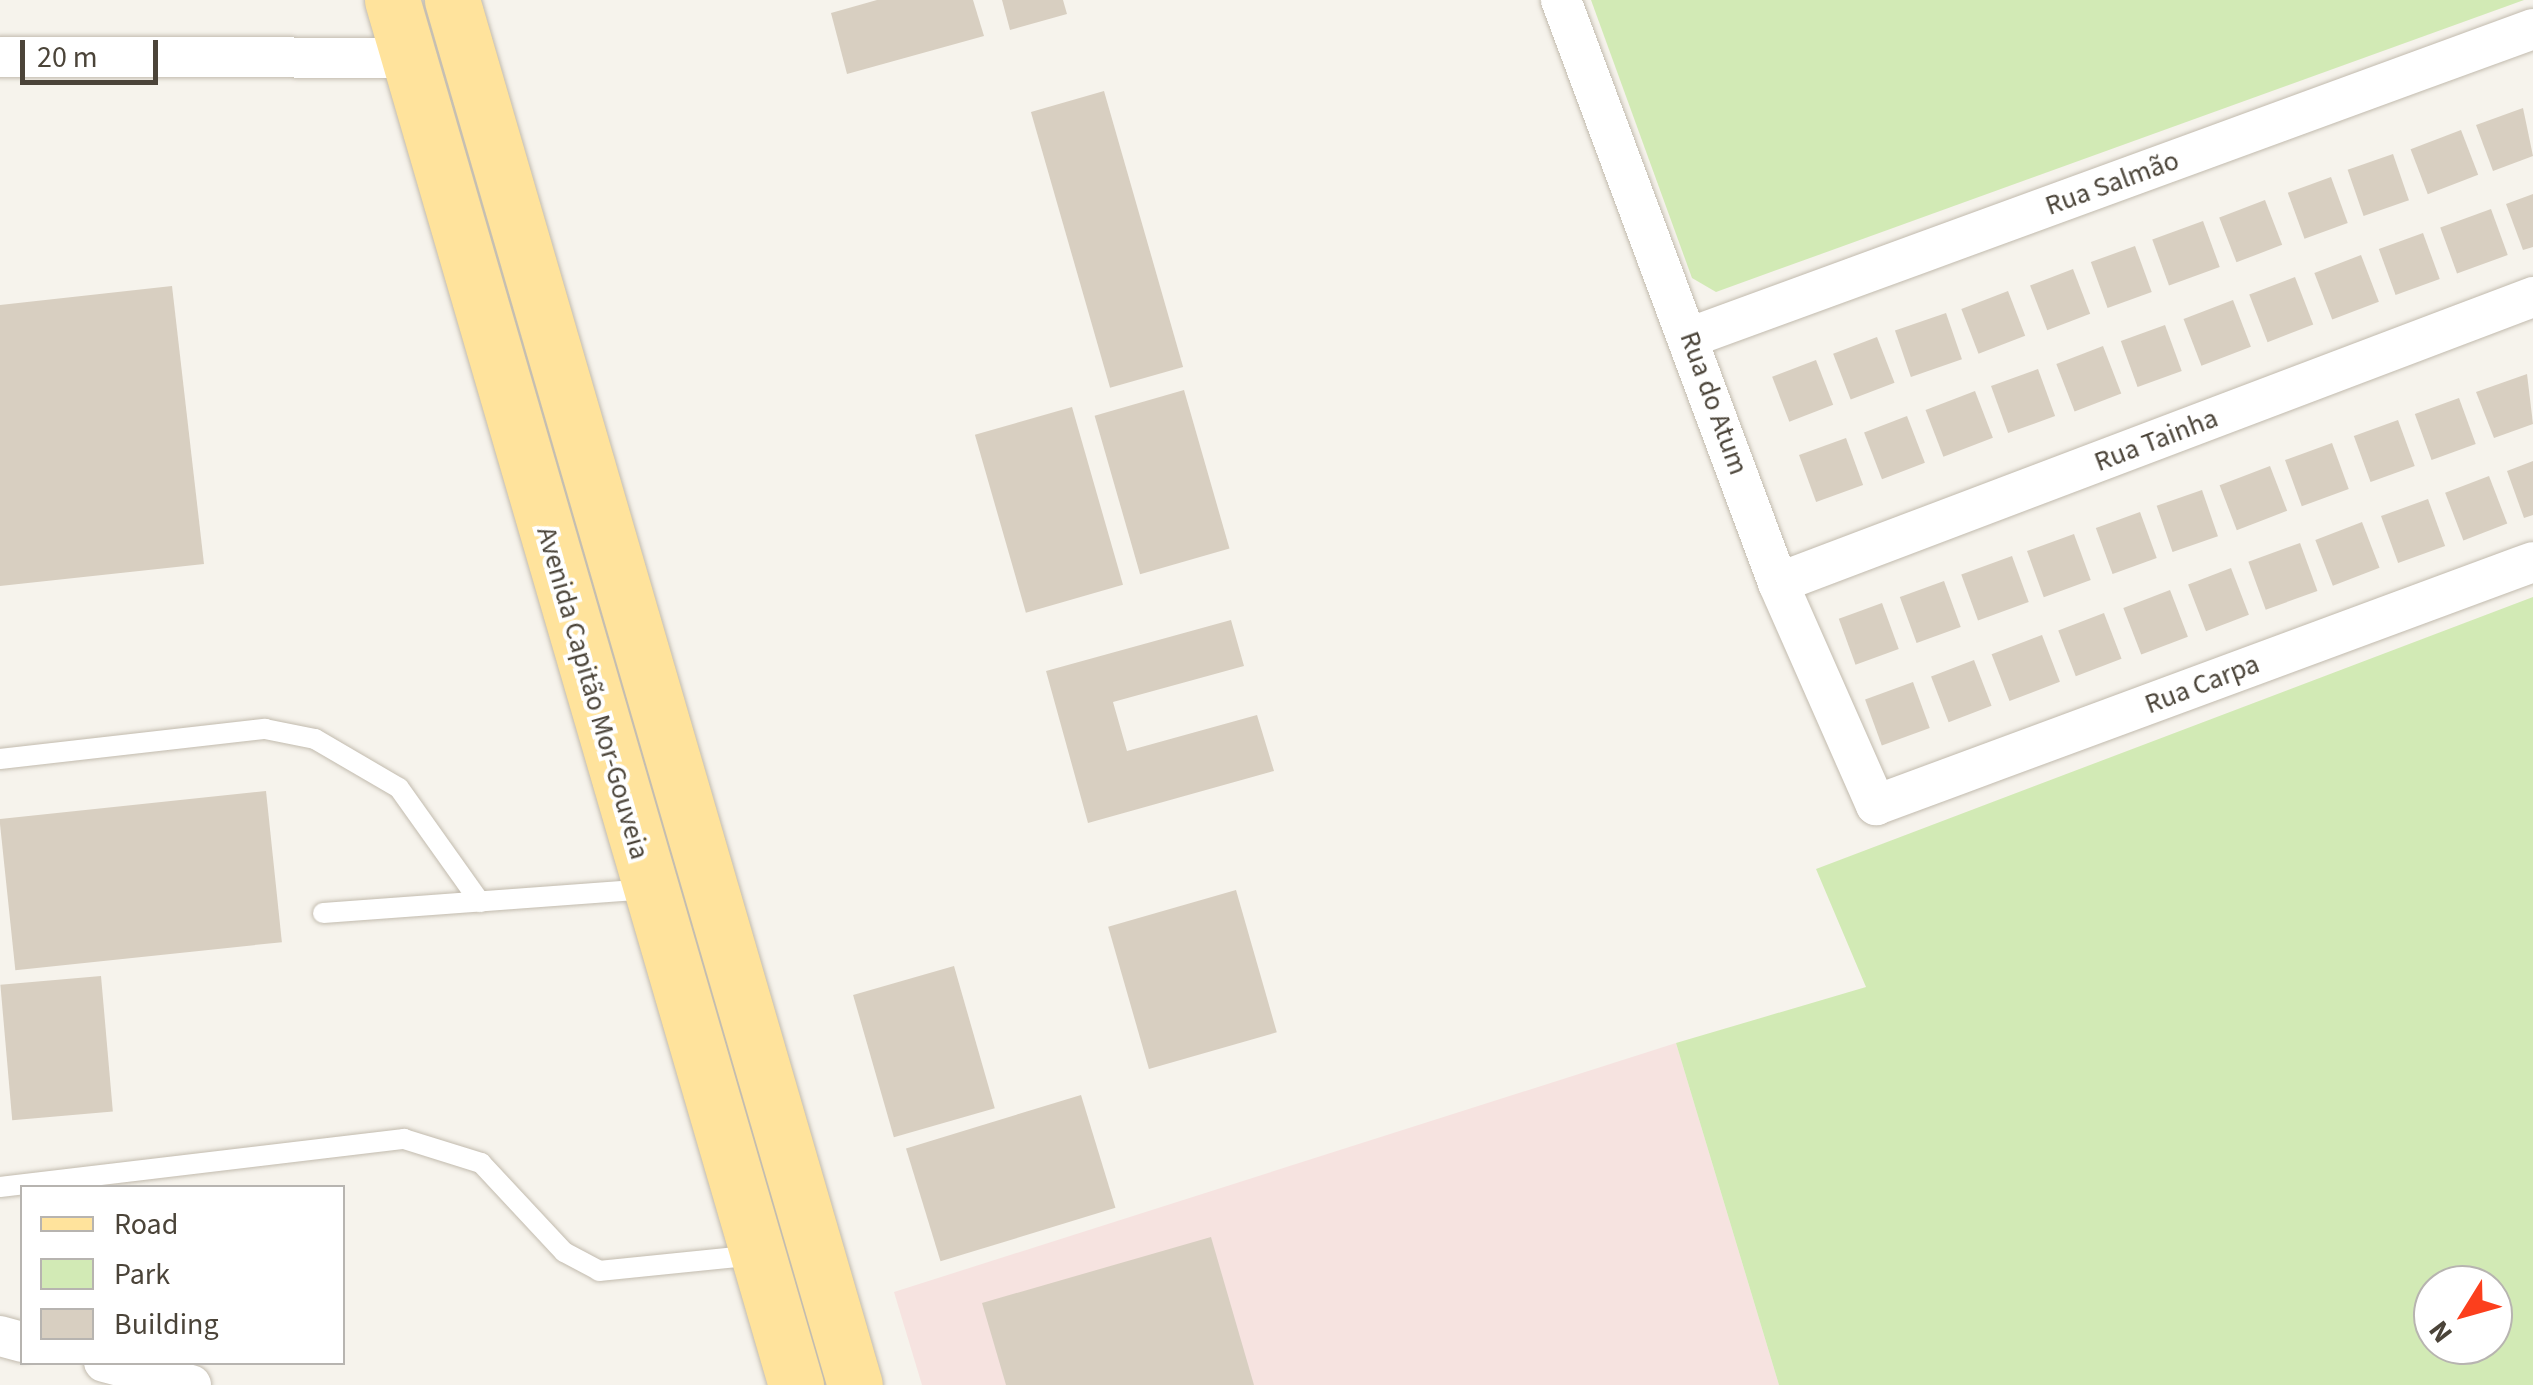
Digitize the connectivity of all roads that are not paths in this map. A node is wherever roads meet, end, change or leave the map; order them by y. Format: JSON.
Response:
{"nodes":[{"id":1,"x":392,"y":0,"type":"edge"},
{"id":2,"x":452,"y":0,"type":"edge"},
{"id":3,"x":1561,"y":0,"type":"edge"},
{"id":4,"x":2533,"y":29,"type":"edge"},
{"id":5,"x":0,"y":57,"type":"edge"},
{"id":6,"x":408,"y":58,"type":"junction"},
{"id":7,"x":2533,"y":297,"type":"edge"},
{"id":8,"x":1691,"y":337,"type":"junction"},
{"id":9,"x":2533,"y":562,"type":"edge"},
{"id":10,"x":1778,"y":583,"type":"junction"},
{"id":11,"x":0,"y":759,"type":"edge"},
{"id":12,"x":1874,"y":803,"type":"joint"},
{"id":13,"x":651,"y":889,"type":"junction"},
{"id":14,"x":480,"y":902,"type":"junction"},
{"id":15,"x":323,"y":913,"type":"dead end"},
{"id":16,"x":25,"y":1185,"type":"edge"},
{"id":17,"x":758,"y":1254,"type":"junction"},
{"id":18,"x":115,"y":1365,"type":"edge"},
{"id":19,"x":191,"y":1385,"type":"edge"},
{"id":20,"x":796,"y":1385,"type":"edge"},
{"id":21,"x":855,"y":1385,"type":"edge"}],
"edges":[{"from":1,"to":6,"type":"main road","name":"Avenida Capitão Mor-Gouveia"},
{"from":2,"to":21,"type":"main road","name":"Avenida Capitão Mor-Gouveia"},
{"from":3,"to":8,"type":"street","name":"Rua do Atum"},
{"from":4,"to":8,"type":"street","name":"Rua Salmão"},
{"from":5,"to":6,"type":"street"},
{"from":6,"to":13,"type":"main road","name":"Avenida Capitão Mor-Gouveia"},
{"from":7,"to":10,"type":"street","name":"Rua Tainha"},
{"from":8,"to":10,"type":"street","name":"Rua do Atum"},
{"from":9,"to":12,"type":"street","name":"Rua Carpa"},
{"from":10,"to":12,"type":"street","name":"Rua do Atum"},
{"from":11,"to":14,"type":"lane"},
{"from":13,"to":14,"type":"lane"},
{"from":13,"to":17,"type":"main road","name":"Avenida Capitão Mor-Gouveia"},
{"from":14,"to":15,"type":"lane"},
{"from":16,"to":17,"type":"lane"},
{"from":17,"to":20,"type":"main road","name":"Avenida Capitão Mor-Gouveia"},
{"from":18,"to":19,"type":"street"}]}
